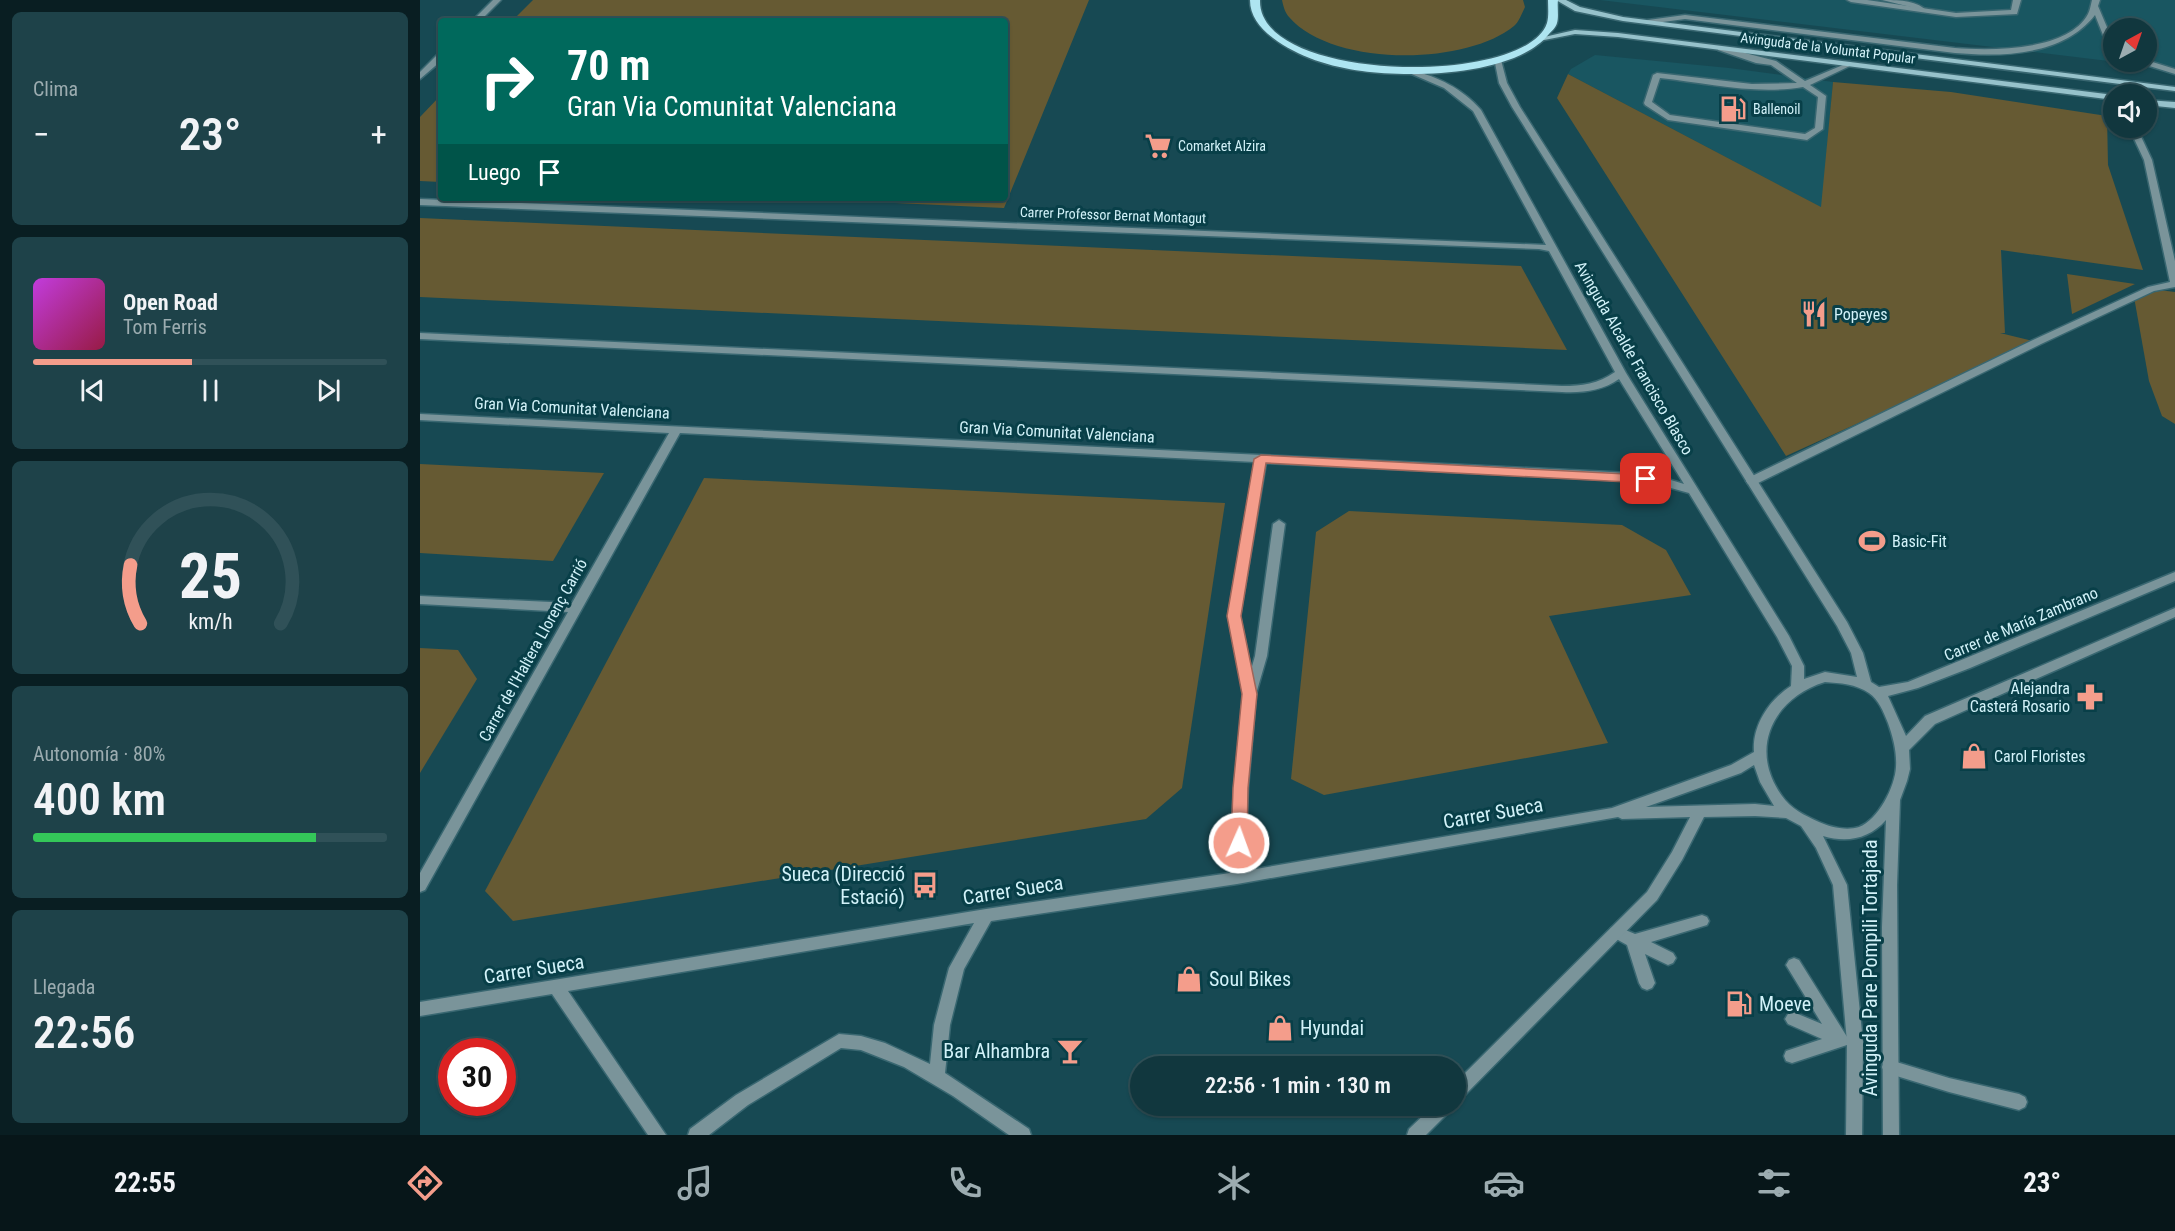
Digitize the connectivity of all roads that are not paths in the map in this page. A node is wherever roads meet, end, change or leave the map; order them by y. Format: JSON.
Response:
{"nodes":[{"id":1,"x":497,"y":0,"type":"edge"},
{"id":2,"x":1553,"y":0,"type":"edge"},
{"id":3,"x":1560,"y":0,"type":"edge"},
{"id":4,"x":1851,"y":0,"type":"edge"},
{"id":5,"x":1886,"y":0,"type":"edge"},
{"id":6,"x":2017,"y":0,"type":"edge"},
{"id":7,"x":1251,"y":2,"type":"edge"},
{"id":8,"x":2096,"y":4,"type":"edge"},
{"id":9,"x":1922,"y":10,"type":"junction"},
{"id":10,"x":479,"y":18,"type":"edge"},
{"id":11,"x":1648,"y":22,"type":"junction"},
{"id":12,"x":2103,"y":24,"type":"edge"},
{"id":13,"x":1539,"y":39,"type":"junction"},
{"id":14,"x":1721,"y":48,"type":"junction"},
{"id":15,"x":438,"y":59,"type":"edge"},
{"id":16,"x":1497,"y":60,"type":"junction"},
{"id":17,"x":1850,"y":64,"type":"junction"},
{"id":18,"x":2157,"y":66,"type":"edge"},
{"id":19,"x":1411,"y":72,"type":"junction"},
{"id":20,"x":2175,"y":72,"type":"edge"},
{"id":21,"x":420,"y":78,"type":"edge"},
{"id":22,"x":1803,"y":84,"type":"junction"},
{"id":23,"x":2175,"y":89,"type":"edge"},
{"id":24,"x":2103,"y":97,"type":"edge"},
{"id":25,"x":2157,"y":103,"type":"edge"},
{"id":26,"x":2175,"y":105,"type":"edge"},
{"id":27,"x":2138,"y":138,"type":"edge"},
{"id":28,"x":420,"y":202,"type":"edge"},
{"id":29,"x":1554,"y":249,"type":"junction"},
{"id":30,"x":2175,"y":283,"type":"edge"},
{"id":31,"x":420,"y":336,"type":"edge"},
{"id":32,"x":1621,"y":373,"type":"junction"},
{"id":33,"x":420,"y":417,"type":"edge"},
{"id":34,"x":676,"y":430,"type":"junction"},
{"id":35,"x":1261,"y":459,"type":"junction"},
{"id":36,"x":1752,"y":481,"type":"junction"},
{"id":37,"x":1691,"y":490,"type":"junction"},
{"id":38,"x":1279,"y":524,"type":"dead end"},
{"id":39,"x":2175,"y":576,"type":"edge"},
{"id":40,"x":420,"y":600,"type":"edge"},
{"id":41,"x":576,"y":608,"type":"junction"},
{"id":42,"x":2175,"y":612,"type":"edge"},
{"id":43,"x":1797,"y":687,"type":"junction"},
{"id":44,"x":1871,"y":688,"type":"junction"},
{"id":45,"x":1250,"y":694,"type":"junction"},
{"id":46,"x":1903,"y":747,"type":"junction"},
{"id":47,"x":1758,"y":756,"type":"junction"},
{"id":48,"x":1894,"y":802,"type":"junction"},
{"id":49,"x":1613,"y":813,"type":"junction"},
{"id":50,"x":1699,"y":813,"type":"junction"},
{"id":51,"x":1788,"y":813,"type":"junction"},
{"id":52,"x":1806,"y":822,"type":"junction"},
{"id":53,"x":1237,"y":878,"type":"junction"},
{"id":54,"x":420,"y":886,"type":"edge"},
{"id":55,"x":986,"y":915,"type":"junction"},
{"id":56,"x":1702,"y":921,"type":"dead end"},
{"id":57,"x":1616,"y":932,"type":"junction"},
{"id":58,"x":1633,"y":940,"type":"junction"},
{"id":59,"x":1668,"y":958,"type":"dead end"},
{"id":60,"x":1794,"y":964,"type":"dead end"},
{"id":61,"x":1647,"y":983,"type":"dead end"},
{"id":62,"x":556,"y":987,"type":"junction"},
{"id":63,"x":420,"y":1009,"type":"edge"},
{"id":64,"x":1793,"y":1019,"type":"dead end"},
{"id":65,"x":1848,"y":1041,"type":"junction"},
{"id":66,"x":1792,"y":1056,"type":"dead end"},
{"id":67,"x":1890,"y":1067,"type":"junction"},
{"id":68,"x":936,"y":1077,"type":"junction"},
{"id":69,"x":1466,"y":1083,"type":"edge"},
{"id":70,"x":2019,"y":1102,"type":"dead end"},
{"id":71,"x":1434,"y":1116,"type":"edge"},
{"id":72,"x":658,"y":1135,"type":"edge"},
{"id":73,"x":696,"y":1135,"type":"edge"},
{"id":74,"x":1023,"y":1135,"type":"edge"},
{"id":75,"x":1414,"y":1135,"type":"edge"},
{"id":76,"x":1854,"y":1135,"type":"edge"},
{"id":77,"x":1890,"y":1135,"type":"edge"}],
"edges":[{"from":1,"to":10,"type":"street"},
{"from":2,"to":13,"type":"main road"},
{"from":3,"to":11,"type":"main road","name":"Avinguda de la Voluntat Popular"},
{"from":4,"to":9,"type":"street"},
{"from":5,"to":9,"type":"street"},
{"from":6,"to":9,"type":"street"},
{"from":7,"to":19,"type":"main road"},
{"from":8,"to":11,"type":"street","name":"Avinguda de la Voluntat Popular"},
{"from":8,"to":12,"type":"street","name":"Avinguda de la Voluntat Popular"},
{"from":11,"to":23,"type":"main road","name":"Avinguda de la Voluntat Popular"},
{"from":13,"to":14,"type":"main road","name":"Avinguda de la Voluntat Popular"},
{"from":13,"to":16,"type":"main road"},
{"from":14,"to":17,"type":"main road","name":"Avinguda de la Voluntat Popular"},
{"from":14,"to":22,"type":"street"},
{"from":15,"to":21,"type":"street"},
{"from":16,"to":19,"type":"main road"},
{"from":16,"to":36,"type":"street","name":"Avinguda Alcalde Francisco Blasco"},
{"from":17,"to":22,"type":"street"},
{"from":17,"to":24,"type":"main road","name":"Avinguda de la Voluntat Popular"},
{"from":18,"to":20,"type":"street"},
{"from":19,"to":29,"type":"street","name":"Avinguda Alcalde Francisco Blasco"},
{"from":22,"to":22,"type":"street"},
{"from":25,"to":26,"type":"main road"},
{"from":27,"to":30,"type":"street"},
{"from":28,"to":29,"type":"street","name":"Carrer Professor Bernat Montagut"},
{"from":29,"to":32,"type":"street","name":"Avinguda Alcalde Francisco Blasco"},
{"from":30,"to":36,"type":"street"},
{"from":31,"to":32,"type":"street"},
{"from":32,"to":37,"type":"street","name":"Avinguda Alcalde Francisco Blasco"},
{"from":33,"to":34,"type":"street","name":"Gran Via Comunitat Valenciana"},
{"from":34,"to":35,"type":"street","name":"Gran Via Comunitat Valenciana"},
{"from":34,"to":41,"type":"street","name":"Carrer de l'Haltera Llorenç Carrió"},
{"from":35,"to":37,"type":"street","name":"Gran Via Comunitat Valenciana"},
{"from":35,"to":45,"type":"street"},
{"from":36,"to":44,"type":"street","name":"Avinguda Alcalde Francisco Blasco"},
{"from":37,"to":43,"type":"street","name":"Avinguda Alcalde Francisco Blasco"},
{"from":38,"to":45,"type":"street"},
{"from":39,"to":44,"type":"street","name":"Carrer de María Zambrano"},
{"from":40,"to":41,"type":"street"},
{"from":41,"to":54,"type":"street","name":"Carrer de l'Haltera Llorenç Carrió"},
{"from":42,"to":46,"type":"street"},
{"from":43,"to":44,"type":"street"},
{"from":43,"to":47,"type":"street"},
{"from":44,"to":46,"type":"street"},
{"from":45,"to":53,"type":"street"},
{"from":46,"to":48,"type":"street"},
{"from":47,"to":49,"type":"street","name":"Carrer Sueca"},
{"from":47,"to":51,"type":"street"},
{"from":48,"to":52,"type":"street"},
{"from":48,"to":67,"type":"street","name":"Avinguda Pare Pompili Tortajada"},
{"from":49,"to":50,"type":"street","name":"Carrer Sueca"},
{"from":49,"to":53,"type":"street","name":"Carrer Sueca"},
{"from":50,"to":51,"type":"street","name":"Carrer Sueca"},
{"from":50,"to":57,"type":"street"},
{"from":51,"to":52,"type":"street"},
{"from":52,"to":65,"type":"street","name":"Avinguda Pare Pompili Tortajada"},
{"from":53,"to":55,"type":"street","name":"Carrer Sueca"},
{"from":55,"to":62,"type":"street","name":"Carrer Sueca"},
{"from":55,"to":68,"type":"street"},
{"from":56,"to":58,"type":"street"},
{"from":57,"to":58,"type":"street"},
{"from":57,"to":69,"type":"street"},
{"from":58,"to":59,"type":"street"},
{"from":58,"to":61,"type":"street"},
{"from":60,"to":65,"type":"street"},
{"from":62,"to":63,"type":"street","name":"Carrer Sueca"},
{"from":62,"to":72,"type":"street"},
{"from":64,"to":65,"type":"street"},
{"from":65,"to":66,"type":"street"},
{"from":65,"to":76,"type":"street","name":"Avinguda Pare Pompili Tortajada"},
{"from":67,"to":70,"type":"street"},
{"from":67,"to":77,"type":"street","name":"Avinguda Pare Pompili Tortajada"},
{"from":68,"to":73,"type":"street"},
{"from":68,"to":74,"type":"street"},
{"from":71,"to":75,"type":"street"}]}
